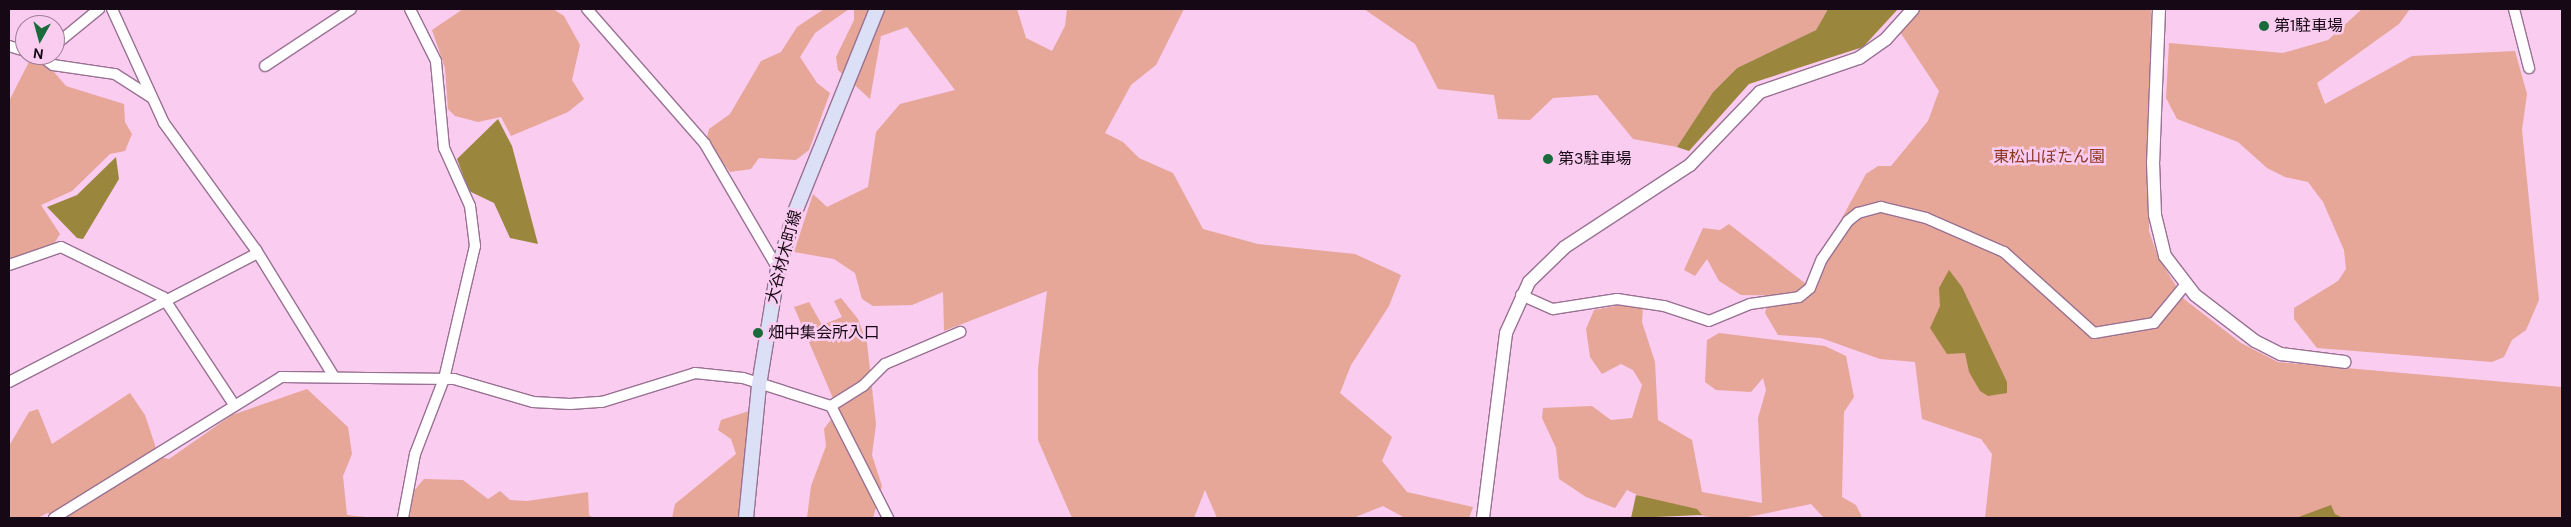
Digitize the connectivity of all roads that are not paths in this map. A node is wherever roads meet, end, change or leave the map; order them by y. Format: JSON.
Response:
{"nodes":[{"id":1,"x":99,"y":9,"type":"edge"},
{"id":2,"x":112,"y":9,"type":"edge"},
{"id":3,"x":351,"y":9,"type":"edge"},
{"id":4,"x":410,"y":9,"type":"edge"},
{"id":5,"x":587,"y":9,"type":"edge"},
{"id":6,"x":877,"y":9,"type":"edge"},
{"id":7,"x":1913,"y":9,"type":"edge"},
{"id":8,"x":2159,"y":9,"type":"edge"},
{"id":9,"x":2514,"y":9,"type":"edge"},
{"id":10,"x":65,"y":37,"type":"edge"},
{"id":11,"x":52,"y":65,"type":"edge"},
{"id":12,"x":264,"y":66,"type":"dead end"},
{"id":13,"x":2529,"y":68,"type":"dead end"},
{"id":14,"x":151,"y":97,"type":"junction"},
{"id":15,"x":258,"y":253,"type":"junction"},
{"id":16,"x":9,"y":264,"type":"edge"},
{"id":17,"x":778,"y":269,"type":"junction"},
{"id":18,"x":2186,"y":284,"type":"junction"},
{"id":19,"x":1522,"y":295,"type":"junction"},
{"id":20,"x":169,"y":302,"type":"junction"},
{"id":21,"x":960,"y":332,"type":"dead end"},
{"id":22,"x":2345,"y":362,"type":"dead end"},
{"id":23,"x":334,"y":377,"type":"junction"},
{"id":24,"x":444,"y":379,"type":"junction"},
{"id":25,"x":9,"y":382,"type":"edge"},
{"id":26,"x":759,"y":385,"type":"junction"},
{"id":27,"x":233,"y":403,"type":"junction"},
{"id":28,"x":830,"y":406,"type":"junction"},
{"id":29,"x":54,"y":518,"type":"edge"},
{"id":30,"x":403,"y":518,"type":"edge"},
{"id":31,"x":746,"y":518,"type":"edge"},
{"id":32,"x":888,"y":518,"type":"edge"},
{"id":33,"x":1484,"y":518,"type":"edge"}],
"edges":[{"from":1,"to":10,"type":"street"},
{"from":2,"to":14,"type":"street"},
{"from":3,"to":12,"type":"street"},
{"from":4,"to":24,"type":"street"},
{"from":5,"to":17,"type":"street"},
{"from":6,"to":17,"type":"main road","name":"大谷材木町線"},
{"from":7,"to":19,"type":"street"},
{"from":8,"to":18,"type":"street"},
{"from":9,"to":13,"type":"street"},
{"from":11,"to":14,"type":"street"},
{"from":14,"to":15,"type":"street"},
{"from":15,"to":20,"type":"street"},
{"from":15,"to":23,"type":"street"},
{"from":16,"to":20,"type":"street"},
{"from":17,"to":26,"type":"main road","name":"大谷材木町線"},
{"from":18,"to":19,"type":"street"},
{"from":18,"to":22,"type":"street"},
{"from":19,"to":33,"type":"street"},
{"from":20,"to":25,"type":"street"},
{"from":20,"to":27,"type":"street"},
{"from":21,"to":28,"type":"street"},
{"from":23,"to":24,"type":"street"},
{"from":23,"to":27,"type":"street"},
{"from":24,"to":26,"type":"street"},
{"from":24,"to":30,"type":"street"},
{"from":26,"to":28,"type":"street"},
{"from":26,"to":31,"type":"main road","name":"大谷材木町線"},
{"from":27,"to":29,"type":"street"},
{"from":28,"to":32,"type":"street"}]}
